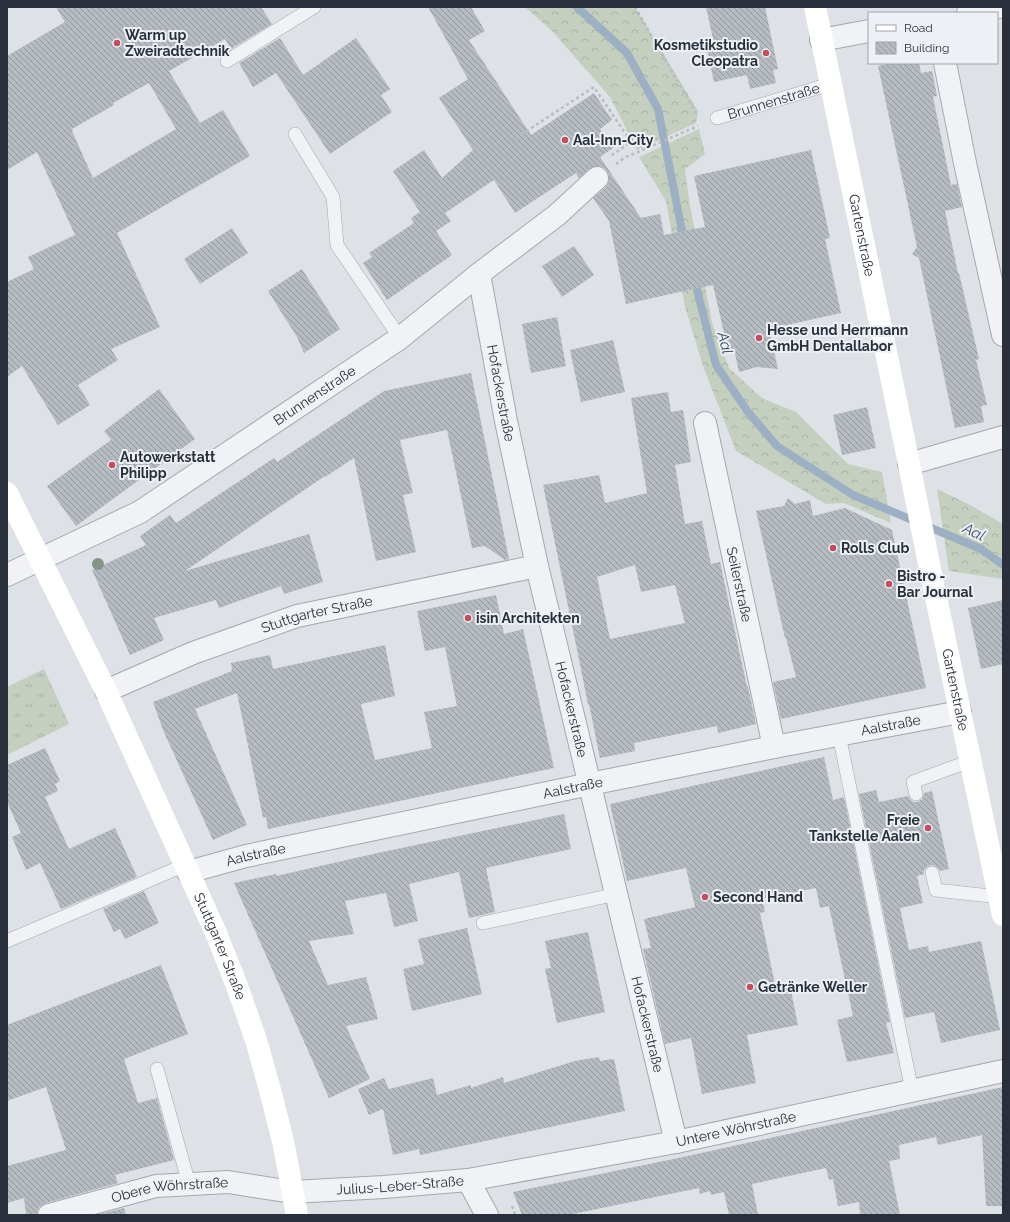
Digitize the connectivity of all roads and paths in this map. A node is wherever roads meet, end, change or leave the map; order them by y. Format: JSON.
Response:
{"nodes":[{"id":1,"x":314,"y":7,"type":"edge"},
{"id":2,"x":635,"y":7,"type":"edge"},
{"id":3,"x":815,"y":7,"type":"edge"},
{"id":4,"x":999,"y":7,"type":"edge"},
{"id":5,"x":973,"y":12,"type":"edge"},
{"id":6,"x":868,"y":32,"type":"edge"},
{"id":7,"x":821,"y":40,"type":"junction"},
{"id":8,"x":227,"y":61,"type":"dead end"},
{"id":9,"x":945,"y":64,"type":"edge"},
{"id":10,"x":830,"y":84,"type":"junction"},
{"id":11,"x":699,"y":117,"type":"dead end"},
{"id":12,"x":717,"y":118,"type":"dead end"},
{"id":13,"x":702,"y":124,"type":"dead end"},
{"id":14,"x":295,"y":134,"type":"dead end"},
{"id":15,"x":516,"y":138,"type":"dead end"},
{"id":16,"x":624,"y":158,"type":"dead end"},
{"id":17,"x":597,"y":178,"type":"joint"},
{"id":18,"x":479,"y":274,"type":"junction"},
{"id":19,"x":1003,"y":335,"type":"edge"},
{"id":20,"x":400,"y":338,"type":"junction"},
{"id":21,"x":705,"y":423,"type":"dead end"},
{"id":22,"x":1003,"y":437,"type":"edge"},
{"id":23,"x":909,"y":464,"type":"junction"},
{"id":24,"x":7,"y":493,"type":"edge"},
{"id":25,"x":41,"y":560,"type":"junction"},
{"id":26,"x":537,"y":566,"type":"junction"},
{"id":27,"x":7,"y":575,"type":"edge"},
{"id":28,"x":106,"y":691,"type":"junction"},
{"id":29,"x":960,"y":712,"type":"junction"},
{"id":30,"x":839,"y":735,"type":"junction"},
{"id":31,"x":774,"y":747,"type":"junction"},
{"id":32,"x":970,"y":761,"type":"junction"},
{"id":33,"x":590,"y":784,"type":"junction"},
{"id":34,"x":916,"y":794,"type":"dead end"},
{"id":35,"x":186,"y":868,"type":"junction"},
{"id":36,"x":932,"y":873,"type":"dead end"},
{"id":37,"x":616,"y":894,"type":"junction"},
{"id":38,"x":1001,"y":906,"type":"edge"},
{"id":39,"x":483,"y":923,"type":"dead end"},
{"id":40,"x":7,"y":942,"type":"edge"},
{"id":41,"x":157,"y":1069,"type":"dead end"},
{"id":42,"x":1003,"y":1071,"type":"edge"},
{"id":43,"x":912,"y":1091,"type":"junction"},
{"id":44,"x":676,"y":1142,"type":"junction"},
{"id":45,"x":468,"y":1180,"type":"junction"},
{"id":46,"x":189,"y":1184,"type":"junction"},
{"id":47,"x":292,"y":1192,"type":"junction"},
{"id":48,"x":49,"y":1215,"type":"edge"},
{"id":49,"x":297,"y":1215,"type":"edge"},
{"id":50,"x":487,"y":1215,"type":"edge"}],
"edges":[{"from":1,"to":8,"type":"lane"},
{"from":2,"to":11,"type":"path"},
{"from":3,"to":7,"type":"street","name":"Gartenstraße"},
{"from":4,"to":5,"type":"street"},
{"from":6,"to":7,"type":"street"},
{"from":7,"to":10,"type":"street","name":"Gartenstraße"},
{"from":9,"to":19,"type":"street"},
{"from":10,"to":12,"type":"lane","name":"Brunnenstraße"},
{"from":10,"to":23,"type":"street","name":"Gartenstraße"},
{"from":13,"to":16,"type":"path"},
{"from":14,"to":20,"type":"lane"},
{"from":15,"to":17,"type":"path"},
{"from":17,"to":18,"type":"street","name":"Brunnenstraße"},
{"from":18,"to":20,"type":"street","name":"Brunnenstraße"},
{"from":18,"to":26,"type":"street","name":"Hofackerstraße"},
{"from":20,"to":25,"type":"street","name":"Brunnenstraße"},
{"from":21,"to":31,"type":"street","name":"Seilerstraße"},
{"from":22,"to":23,"type":"street"},
{"from":23,"to":29,"type":"street","name":"Gartenstraße"},
{"from":24,"to":25,"type":"street","name":"Stuttgarter Straße"},
{"from":25,"to":27,"type":"street","name":"Brunnenstraße"},
{"from":25,"to":28,"type":"street","name":"Stuttgarter Straße"},
{"from":26,"to":28,"type":"street","name":"Stuttgarter Straße"},
{"from":26,"to":33,"type":"street","name":"Hofackerstraße"},
{"from":28,"to":35,"type":"street","name":"Stuttgarter Straße"},
{"from":29,"to":30,"type":"street","name":"Aalstraße"},
{"from":29,"to":32,"type":"street","name":"Gartenstraße"},
{"from":30,"to":31,"type":"street","name":"Aalstraße"},
{"from":30,"to":43,"type":"lane"},
{"from":31,"to":33,"type":"street","name":"Aalstraße"},
{"from":32,"to":34,"type":"lane"},
{"from":32,"to":38,"type":"street","name":"Gartenstraße"},
{"from":33,"to":35,"type":"street","name":"Aalstraße"},
{"from":33,"to":37,"type":"street","name":"Hofackerstraße"},
{"from":35,"to":40,"type":"lane"},
{"from":35,"to":47,"type":"street","name":"Stuttgarter Straße"},
{"from":36,"to":38,"type":"lane"},
{"from":37,"to":39,"type":"lane"},
{"from":37,"to":44,"type":"street","name":"Hofackerstraße"},
{"from":41,"to":46,"type":"lane"},
{"from":42,"to":43,"type":"street","name":"Untere Wöhrstraße"},
{"from":43,"to":44,"type":"street","name":"Untere Wöhrstraße"},
{"from":44,"to":45,"type":"street","name":"Untere Wöhrstraße"},
{"from":45,"to":47,"type":"street","name":"Julius-Leber-Straße"},
{"from":45,"to":50,"type":"street","name":"Julius-Leber-Straße"},
{"from":46,"to":47,"type":"street","name":"Obere Wöhrstraße"},
{"from":46,"to":48,"type":"street","name":"Obere Wöhrstraße"},
{"from":47,"to":49,"type":"street","name":"Stuttgarter Straße"}]}
